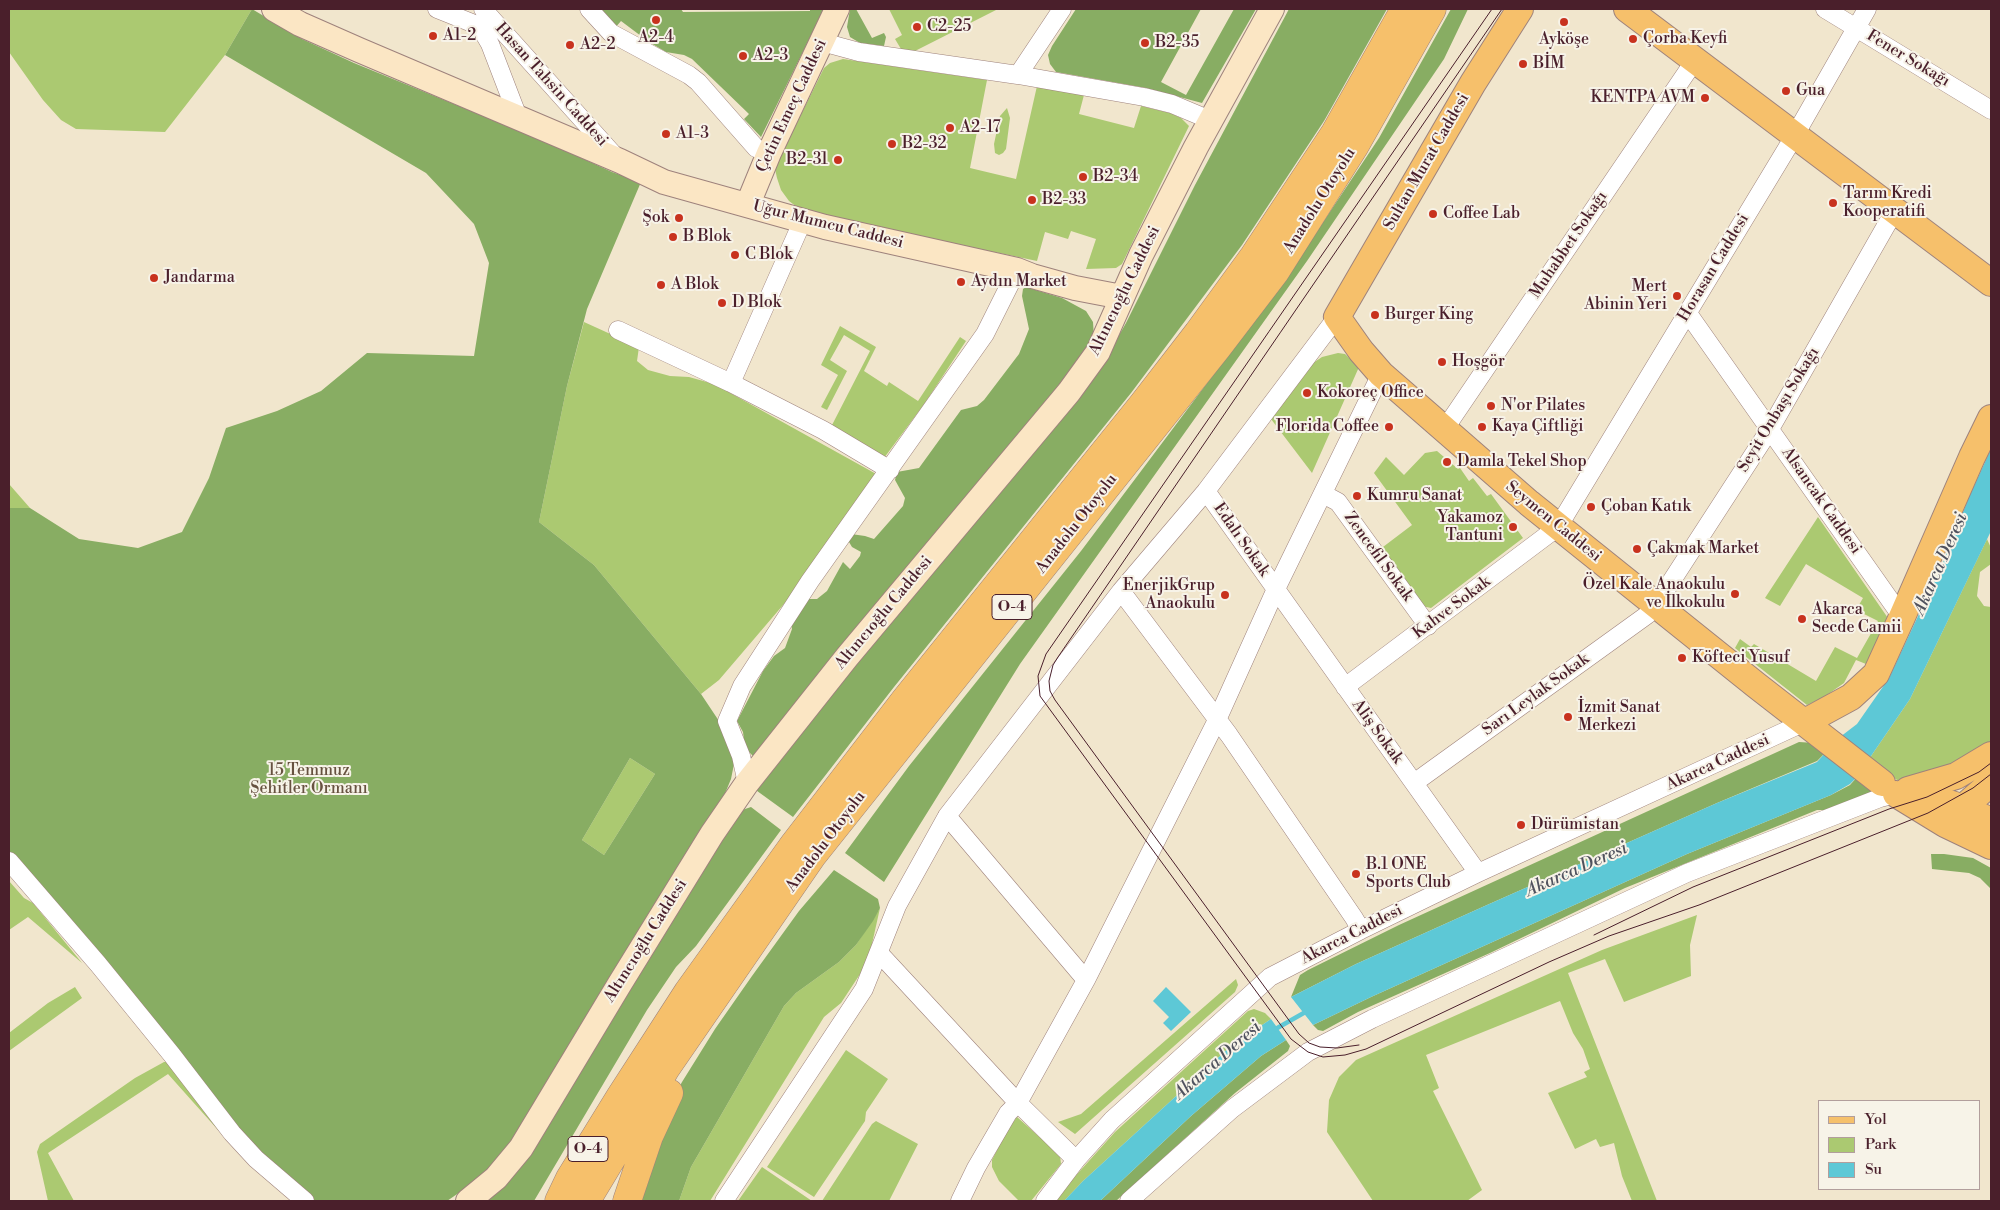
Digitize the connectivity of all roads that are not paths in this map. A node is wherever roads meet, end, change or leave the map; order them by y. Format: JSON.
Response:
{"nodes":[{"id":1,"x":274,"y":9,"type":"edge"},
{"id":2,"x":437,"y":9,"type":"edge"},
{"id":3,"x":483,"y":9,"type":"edge"},
{"id":4,"x":590,"y":9,"type":"edge"},
{"id":5,"x":837,"y":9,"type":"edge"},
{"id":6,"x":1062,"y":9,"type":"edge"},
{"id":7,"x":1272,"y":9,"type":"edge"},
{"id":8,"x":1405,"y":9,"type":"edge"},
{"id":9,"x":1432,"y":9,"type":"edge"},
{"id":10,"x":1627,"y":9,"type":"edge"},
{"id":11,"x":1825,"y":9,"type":"edge"},
{"id":12,"x":1867,"y":9,"type":"edge"},
{"id":13,"x":1517,"y":10,"type":"edge"},
{"id":14,"x":1856,"y":28,"type":"junction"},
{"id":15,"x":822,"y":42,"type":"junction"},
{"id":16,"x":1695,"y":60,"type":"junction"},
{"id":17,"x":1018,"y":75,"type":"junction"},
{"id":18,"x":1991,"y":110,"type":"edge"},
{"id":19,"x":574,"y":111,"type":"junction"},
{"id":20,"x":518,"y":117,"type":"junction"},
{"id":21,"x":1210,"y":120,"type":"junction"},
{"id":22,"x":1795,"y":135,"type":"junction"},
{"id":23,"x":565,"y":138,"type":"junction"},
{"id":24,"x":769,"y":153,"type":"junction"},
{"id":25,"x":620,"y":161,"type":"junction"},
{"id":26,"x":748,"y":204,"type":"junction"},
{"id":27,"x":1895,"y":210,"type":"junction"},
{"id":28,"x":803,"y":220,"type":"junction"},
{"id":29,"x":1017,"y":270,"type":"junction"},
{"id":30,"x":1991,"y":283,"type":"edge"},
{"id":31,"x":1075,"y":288,"type":"junction"},
{"id":32,"x":1125,"y":291,"type":"junction"},
{"id":33,"x":1687,"y":312,"type":"junction"},
{"id":34,"x":1337,"y":317,"type":"junction"},
{"id":35,"x":618,"y":330,"type":"dead end"},
{"id":36,"x":1107,"y":333,"type":"junction"},
{"id":37,"x":1381,"y":374,"type":"junction"},
{"id":38,"x":731,"y":384,"type":"junction"},
{"id":39,"x":1991,"y":418,"type":"edge"},
{"id":40,"x":1770,"y":429,"type":"junction"},
{"id":41,"x":1444,"y":430,"type":"junction"},
{"id":42,"x":890,"y":470,"type":"junction"},
{"id":43,"x":1206,"y":491,"type":"junction"},
{"id":44,"x":1323,"y":494,"type":"junction"},
{"id":45,"x":1558,"y":526,"type":"junction"},
{"id":46,"x":1276,"y":589,"type":"junction"},
{"id":47,"x":1121,"y":591,"type":"junction"},
{"id":48,"x":1656,"y":605,"type":"junction"},
{"id":49,"x":1902,"y":617,"type":"junction"},
{"id":50,"x":1428,"y":626,"type":"junction"},
{"id":51,"x":1345,"y":688,"type":"junction"},
{"id":52,"x":1216,"y":720,"type":"junction"},
{"id":53,"x":1813,"y":729,"type":"junction"},
{"id":54,"x":1991,"y":755,"type":"edge"},
{"id":55,"x":747,"y":783,"type":"junction"},
{"id":56,"x":1414,"y":783,"type":"junction"},
{"id":57,"x":1991,"y":784,"type":"edge"},
{"id":58,"x":1895,"y":789,"type":"junction"},
{"id":59,"x":946,"y":816,"type":"junction"},
{"id":60,"x":1954,"y":816,"type":"junction"},
{"id":61,"x":1991,"y":821,"type":"edge"},
{"id":62,"x":1991,"y":846,"type":"edge"},
{"id":63,"x":9,"y":861,"type":"edge"},
{"id":64,"x":1478,"y":873,"type":"junction"},
{"id":65,"x":1361,"y":930,"type":"junction"},
{"id":66,"x":879,"y":953,"type":"junction"},
{"id":67,"x":734,"y":968,"type":"junction"},
{"id":68,"x":1086,"y":980,"type":"junction"},
{"id":69,"x":1018,"y":1103,"type":"junction"},
{"id":70,"x":1076,"y":1160,"type":"junction"},
{"id":71,"x":562,"y":1194,"type":"edge"},
{"id":72,"x":305,"y":1201,"type":"edge"},
{"id":73,"x":468,"y":1201,"type":"edge"},
{"id":74,"x":586,"y":1201,"type":"edge"},
{"id":75,"x":627,"y":1201,"type":"edge"},
{"id":76,"x":724,"y":1201,"type":"edge"},
{"id":77,"x":960,"y":1201,"type":"edge"},
{"id":78,"x":1045,"y":1201,"type":"edge"},
{"id":79,"x":1129,"y":1201,"type":"edge"}],
"edges":[{"from":1,"to":20,"type":"street","name":"Uğur Mumcu Caddesi"},
{"from":2,"to":20,"type":"street"},
{"from":3,"to":19,"type":"street","name":"Hasan Tahsin Caddesi"},
{"from":4,"to":24,"type":"street"},
{"from":5,"to":15,"type":"street","name":"Çetin Emeç Caddesi"},
{"from":6,"to":17,"type":"street"},
{"from":7,"to":21,"type":"street","name":"Altıncıoğlu Caddesi"},
{"from":8,"to":71,"type":"highway","name":"Anadolu Otoyolu","number":"O-4"},
{"from":9,"to":67,"type":"highway","name":"Anadolu Otoyolu","number":"O-4"},
{"from":10,"to":16,"type":"main road"},
{"from":11,"to":14,"type":"street","name":"Fener Sokağı"},
{"from":12,"to":14,"type":"street","name":"Horasan Caddesi"},
{"from":13,"to":34,"type":"main road","name":"Sultan Murat Caddesi"},
{"from":14,"to":18,"type":"street","name":"Fener Sokağı"},
{"from":14,"to":22,"type":"street","name":"Horasan Caddesi"},
{"from":15,"to":17,"type":"street"},
{"from":15,"to":24,"type":"street","name":"Çetin Emeç Caddesi"},
{"from":16,"to":22,"type":"main road"},
{"from":16,"to":41,"type":"street","name":"Muhabbet Sokağı"},
{"from":17,"to":21,"type":"street"},
{"from":19,"to":23,"type":"street"},
{"from":19,"to":25,"type":"street","name":"Hasan Tahsin Caddesi"},
{"from":20,"to":23,"type":"street","name":"Uğur Mumcu Caddesi"},
{"from":21,"to":32,"type":"street","name":"Altıncıoğlu Caddesi"},
{"from":22,"to":27,"type":"main road"},
{"from":22,"to":33,"type":"street","name":"Horasan Caddesi"},
{"from":23,"to":25,"type":"street","name":"Uğur Mumcu Caddesi"},
{"from":24,"to":26,"type":"street","name":"Çetin Emeç Caddesi"},
{"from":25,"to":26,"type":"street","name":"Uğur Mumcu Caddesi"},
{"from":26,"to":28,"type":"street","name":"Uğur Mumcu Caddesi"},
{"from":27,"to":30,"type":"main road"},
{"from":27,"to":40,"type":"street","name":"Seyit Onbaşı Sokağı"},
{"from":28,"to":29,"type":"street","name":"Uğur Mumcu Caddesi"},
{"from":28,"to":38,"type":"street"},
{"from":29,"to":31,"type":"street"},
{"from":29,"to":32,"type":"street"},
{"from":29,"to":42,"type":"street"},
{"from":31,"to":32,"type":"street"},
{"from":31,"to":36,"type":"street"},
{"from":32,"to":36,"type":"street","name":"Altıncıoğlu Caddesi"},
{"from":33,"to":40,"type":"street","name":"Alsancak Caddesi"},
{"from":33,"to":45,"type":"street","name":"Horasan Caddesi"},
{"from":34,"to":37,"type":"main road","name":"Seymen Caddesi"},
{"from":34,"to":43,"type":"street"},
{"from":35,"to":38,"type":"street"},
{"from":36,"to":55,"type":"street","name":"Altıncıoğlu Caddesi"},
{"from":37,"to":41,"type":"main road","name":"Seymen Caddesi"},
{"from":37,"to":44,"type":"street"},
{"from":38,"to":42,"type":"street"},
{"from":39,"to":49,"type":"main road"},
{"from":40,"to":48,"type":"street","name":"Seyit Onbaşı Sokağı"},
{"from":40,"to":49,"type":"street","name":"Alsancak Caddesi"},
{"from":41,"to":45,"type":"main road","name":"Seymen Caddesi"},
{"from":42,"to":55,"type":"street"},
{"from":43,"to":46,"type":"street","name":"Edalı Sokak"},
{"from":43,"to":47,"type":"street"},
{"from":44,"to":46,"type":"street"},
{"from":44,"to":50,"type":"street","name":"Zencefil Sokak"},
{"from":45,"to":48,"type":"main road","name":"Seymen Caddesi"},
{"from":45,"to":50,"type":"street","name":"Kahve Sokak"},
{"from":46,"to":51,"type":"street","name":"Aliş Sokak"},
{"from":46,"to":52,"type":"street"},
{"from":47,"to":52,"type":"street"},
{"from":47,"to":59,"type":"street"},
{"from":48,"to":53,"type":"main road","name":"Seymen Caddesi"},
{"from":48,"to":56,"type":"street","name":"Sarı Leylak Sokak"},
{"from":49,"to":53,"type":"main road"},
{"from":50,"to":51,"type":"street","name":"Kahve Sokak"},
{"from":51,"to":56,"type":"street","name":"Aliş Sokak"},
{"from":52,"to":65,"type":"street"},
{"from":52,"to":68,"type":"street"},
{"from":53,"to":58,"type":"main road","name":"Seymen Caddesi"},
{"from":53,"to":64,"type":"street","name":"Akarca Caddesi"},
{"from":54,"to":58,"type":"main road"},
{"from":55,"to":73,"type":"street","name":"Altıncıoğlu Caddesi"},
{"from":56,"to":64,"type":"street","name":"Aliş Sokak"},
{"from":57,"to":60,"type":"main road"},
{"from":58,"to":60,"type":"main road","name":"Seymen Caddesi"},
{"from":58,"to":79,"type":"street"},
{"from":59,"to":66,"type":"street"},
{"from":59,"to":68,"type":"street"},
{"from":60,"to":61,"type":"main road","name":"Seymen Caddesi"},
{"from":60,"to":62,"type":"main road","name":"Seymen Caddesi"},
{"from":63,"to":72,"type":"street"},
{"from":64,"to":65,"type":"street","name":"Akarca Caddesi"},
{"from":65,"to":70,"type":"street","name":"Akarca Caddesi"},
{"from":66,"to":69,"type":"street"},
{"from":66,"to":76,"type":"street"},
{"from":67,"to":74,"type":"highway","name":"Anadolu Otoyolu","number":"O-4"},
{"from":67,"to":75,"type":"highway"},
{"from":68,"to":69,"type":"street"},
{"from":69,"to":70,"type":"street"},
{"from":69,"to":77,"type":"street"},
{"from":70,"to":78,"type":"street","name":"Akarca Caddesi"}]}
